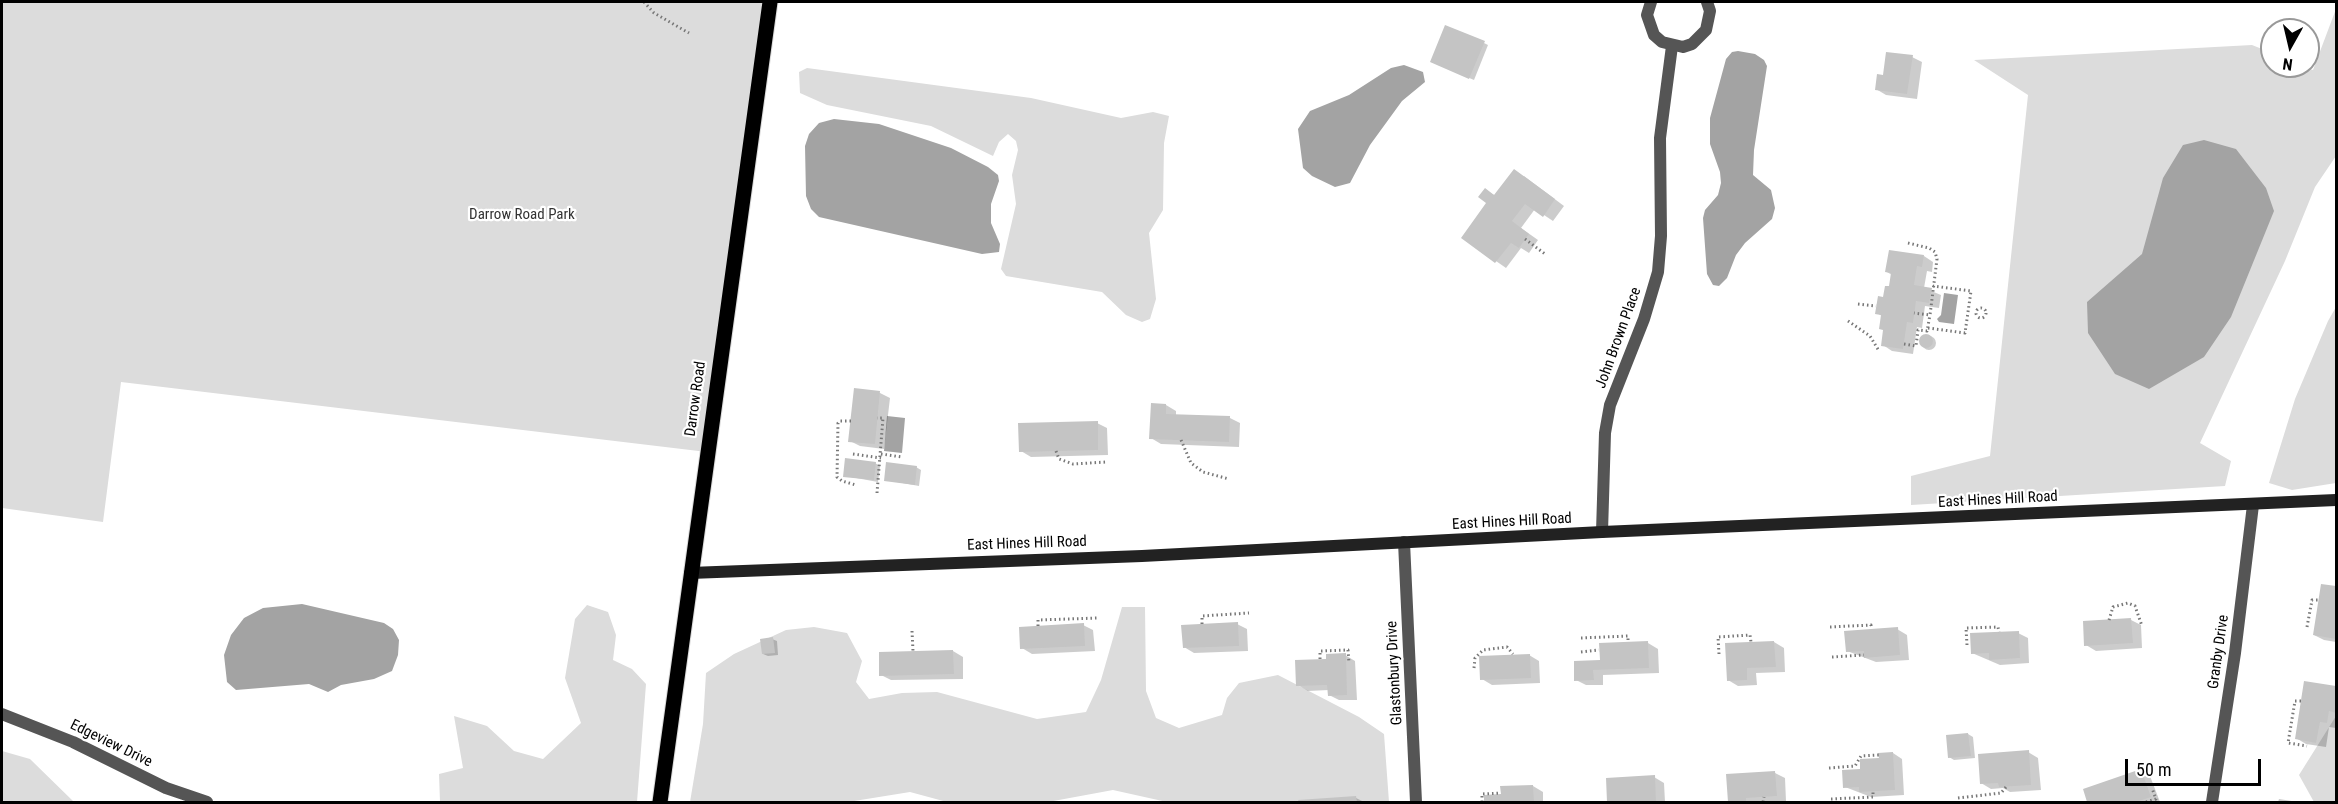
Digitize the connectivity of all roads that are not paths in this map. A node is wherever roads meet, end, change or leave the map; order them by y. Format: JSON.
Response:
{"nodes":[{"id":1,"x":770,"y":2,"type":"edge"},
{"id":2,"x":1651,"y":2,"type":"edge"},
{"id":3,"x":1707,"y":2,"type":"edge"},
{"id":4,"x":1672,"y":46,"type":"junction"},
{"id":5,"x":2337,"y":500,"type":"edge"},
{"id":6,"x":2253,"y":505,"type":"junction"},
{"id":7,"x":1602,"y":532,"type":"junction"},
{"id":8,"x":1404,"y":542,"type":"junction"},
{"id":9,"x":690,"y":573,"type":"junction"},
{"id":10,"x":2,"y":714,"type":"edge"},
{"id":11,"x":207,"y":802,"type":"edge"},
{"id":12,"x":660,"y":802,"type":"edge"},
{"id":13,"x":1416,"y":802,"type":"edge"},
{"id":14,"x":2212,"y":802,"type":"edge"}],
"edges":[{"from":1,"to":9,"type":"main road","name":"Darrow Road"},
{"from":2,"to":4,"type":"street"},
{"from":3,"to":4,"type":"street"},
{"from":4,"to":7,"type":"street","name":"John Brown Place"},
{"from":5,"to":6,"type":"street","name":"East Hines Hill Road"},
{"from":6,"to":7,"type":"street","name":"East Hines Hill Road"},
{"from":6,"to":14,"type":"street","name":"Granby Drive"},
{"from":7,"to":8,"type":"street","name":"East Hines Hill Road"},
{"from":8,"to":9,"type":"street","name":"East Hines Hill Road"},
{"from":8,"to":13,"type":"street","name":"Glastonbury Drive"},
{"from":9,"to":12,"type":"main road","name":"Darrow Road"},
{"from":10,"to":11,"type":"street","name":"Edgeview Drive"}]}
